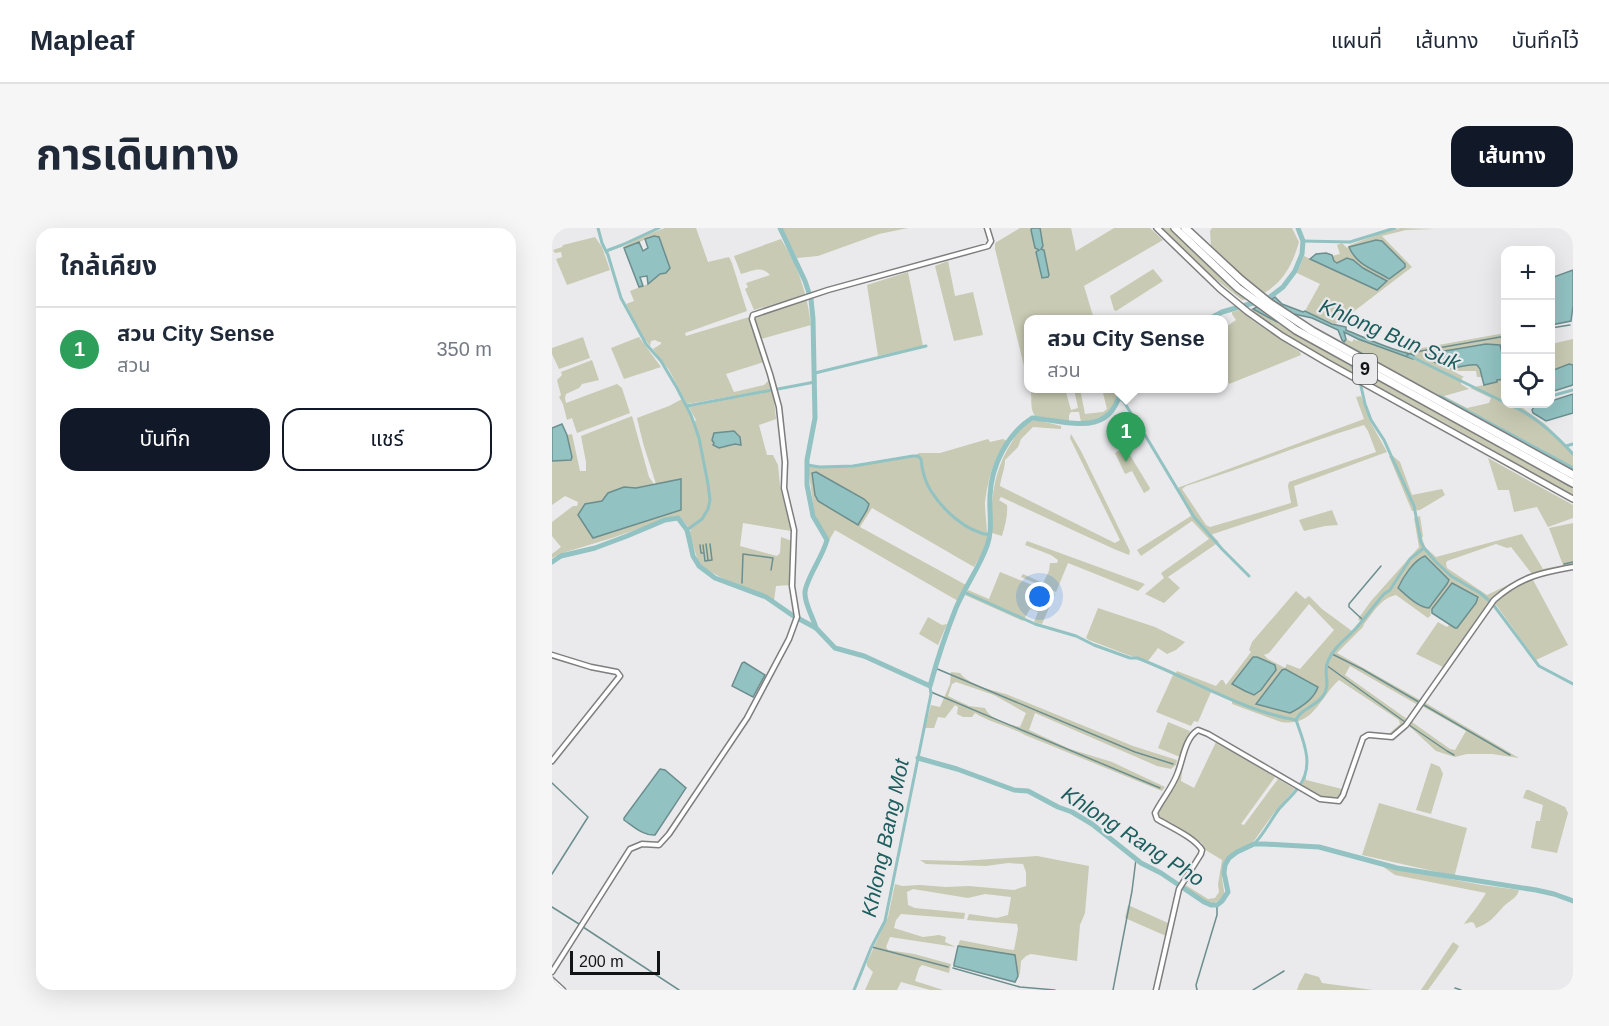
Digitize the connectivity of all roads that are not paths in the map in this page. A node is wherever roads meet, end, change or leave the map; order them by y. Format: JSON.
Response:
{"nodes":[{"id":1,"x":987,"y":228,"type":"edge"},
{"id":2,"x":1157,"y":228,"type":"edge"},
{"id":3,"x":1175,"y":228,"type":"edge"},
{"id":4,"x":1185,"y":228,"type":"edge"},
{"id":5,"x":1573,"y":475,"type":"edge"},
{"id":6,"x":1573,"y":483,"type":"edge"},
{"id":7,"x":1573,"y":499,"type":"edge"},
{"id":8,"x":1573,"y":567,"type":"edge"},
{"id":9,"x":552,"y":655,"type":"edge"},
{"id":10,"x":552,"y":761,"type":"edge"},
{"id":11,"x":552,"y":972,"type":"edge"},
{"id":12,"x":552,"y":980,"type":"edge"},
{"id":13,"x":563,"y":990,"type":"edge"},
{"id":14,"x":1156,"y":990,"type":"edge"}],
"edges":[{"from":1,"to":11,"type":"street"},
{"from":2,"to":7,"type":"main road"},
{"from":3,"to":6,"type":"highway","number":"9"},
{"from":4,"to":5,"type":"highway","number":"9"},
{"from":8,"to":14,"type":"street"},
{"from":9,"to":10,"type":"street"},
{"from":12,"to":13,"type":"street"}]}
